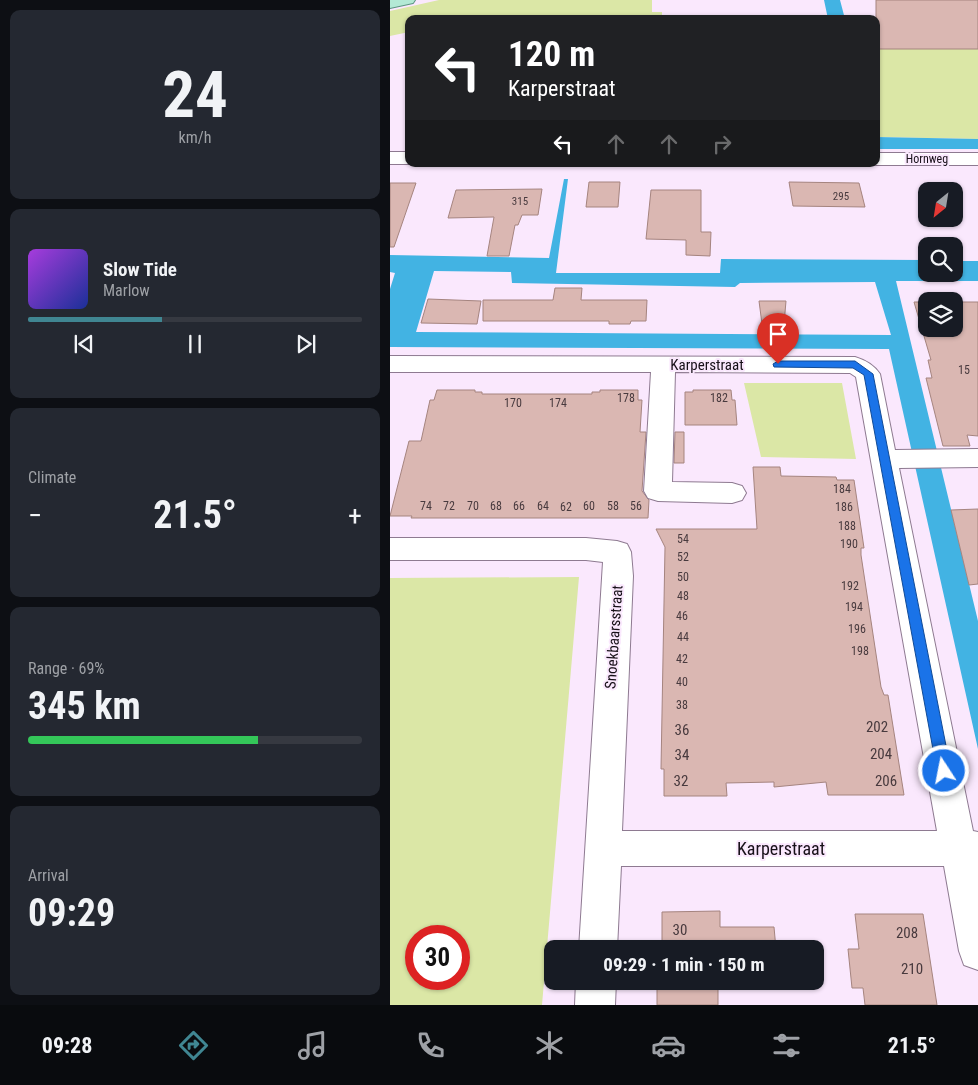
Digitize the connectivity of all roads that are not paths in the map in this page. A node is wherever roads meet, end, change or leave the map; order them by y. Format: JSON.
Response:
{"nodes":[{"id":1,"x":408,"y":0,"type":"edge"},
{"id":2,"x":390,"y":4,"type":"edge"},
{"id":3,"x":390,"y":158,"type":"edge"},
{"id":4,"x":405,"y":158,"type":"edge"},
{"id":5,"x":880,"y":159,"type":"edge"},
{"id":6,"x":978,"y":159,"type":"edge"},
{"id":7,"x":390,"y":364,"type":"edge"},
{"id":8,"x":662,"y":365,"type":"junction"},
{"id":9,"x":966,"y":458,"type":"edge"},
{"id":10,"x":896,"y":459,"type":"junction"},
{"id":11,"x":732,"y":493,"type":"dead end"},
{"id":12,"x":390,"y":549,"type":"edge"},
{"id":13,"x":603,"y":848,"type":"junction"},
{"id":14,"x":969,"y":849,"type":"edge"},
{"id":15,"x":598,"y":940,"type":"edge"},
{"id":16,"x":978,"y":950,"type":"edge"},
{"id":17,"x":596,"y":990,"type":"edge"},
{"id":18,"x":595,"y":1005,"type":"edge"}],
"edges":[{"from":1,"to":2,"type":"main road"},
{"from":3,"to":4,"type":"street"},
{"from":5,"to":6,"type":"street","name":"Hornweg"},
{"from":7,"to":8,"type":"street","name":"Karperstraat"},
{"from":8,"to":10,"type":"street","name":"Karperstraat"},
{"from":8,"to":11,"type":"street"},
{"from":9,"to":10,"type":"street"},
{"from":10,"to":14,"type":"street","name":"Karperstraat"},
{"from":12,"to":13,"type":"street","name":"Snoekbaarsstraat"},
{"from":13,"to":14,"type":"street","name":"Karperstraat"},
{"from":13,"to":15,"type":"street","name":"Snoekbaarsstraat"},
{"from":14,"to":16,"type":"street","name":"Karperstraat"},
{"from":17,"to":18,"type":"street"}]}
